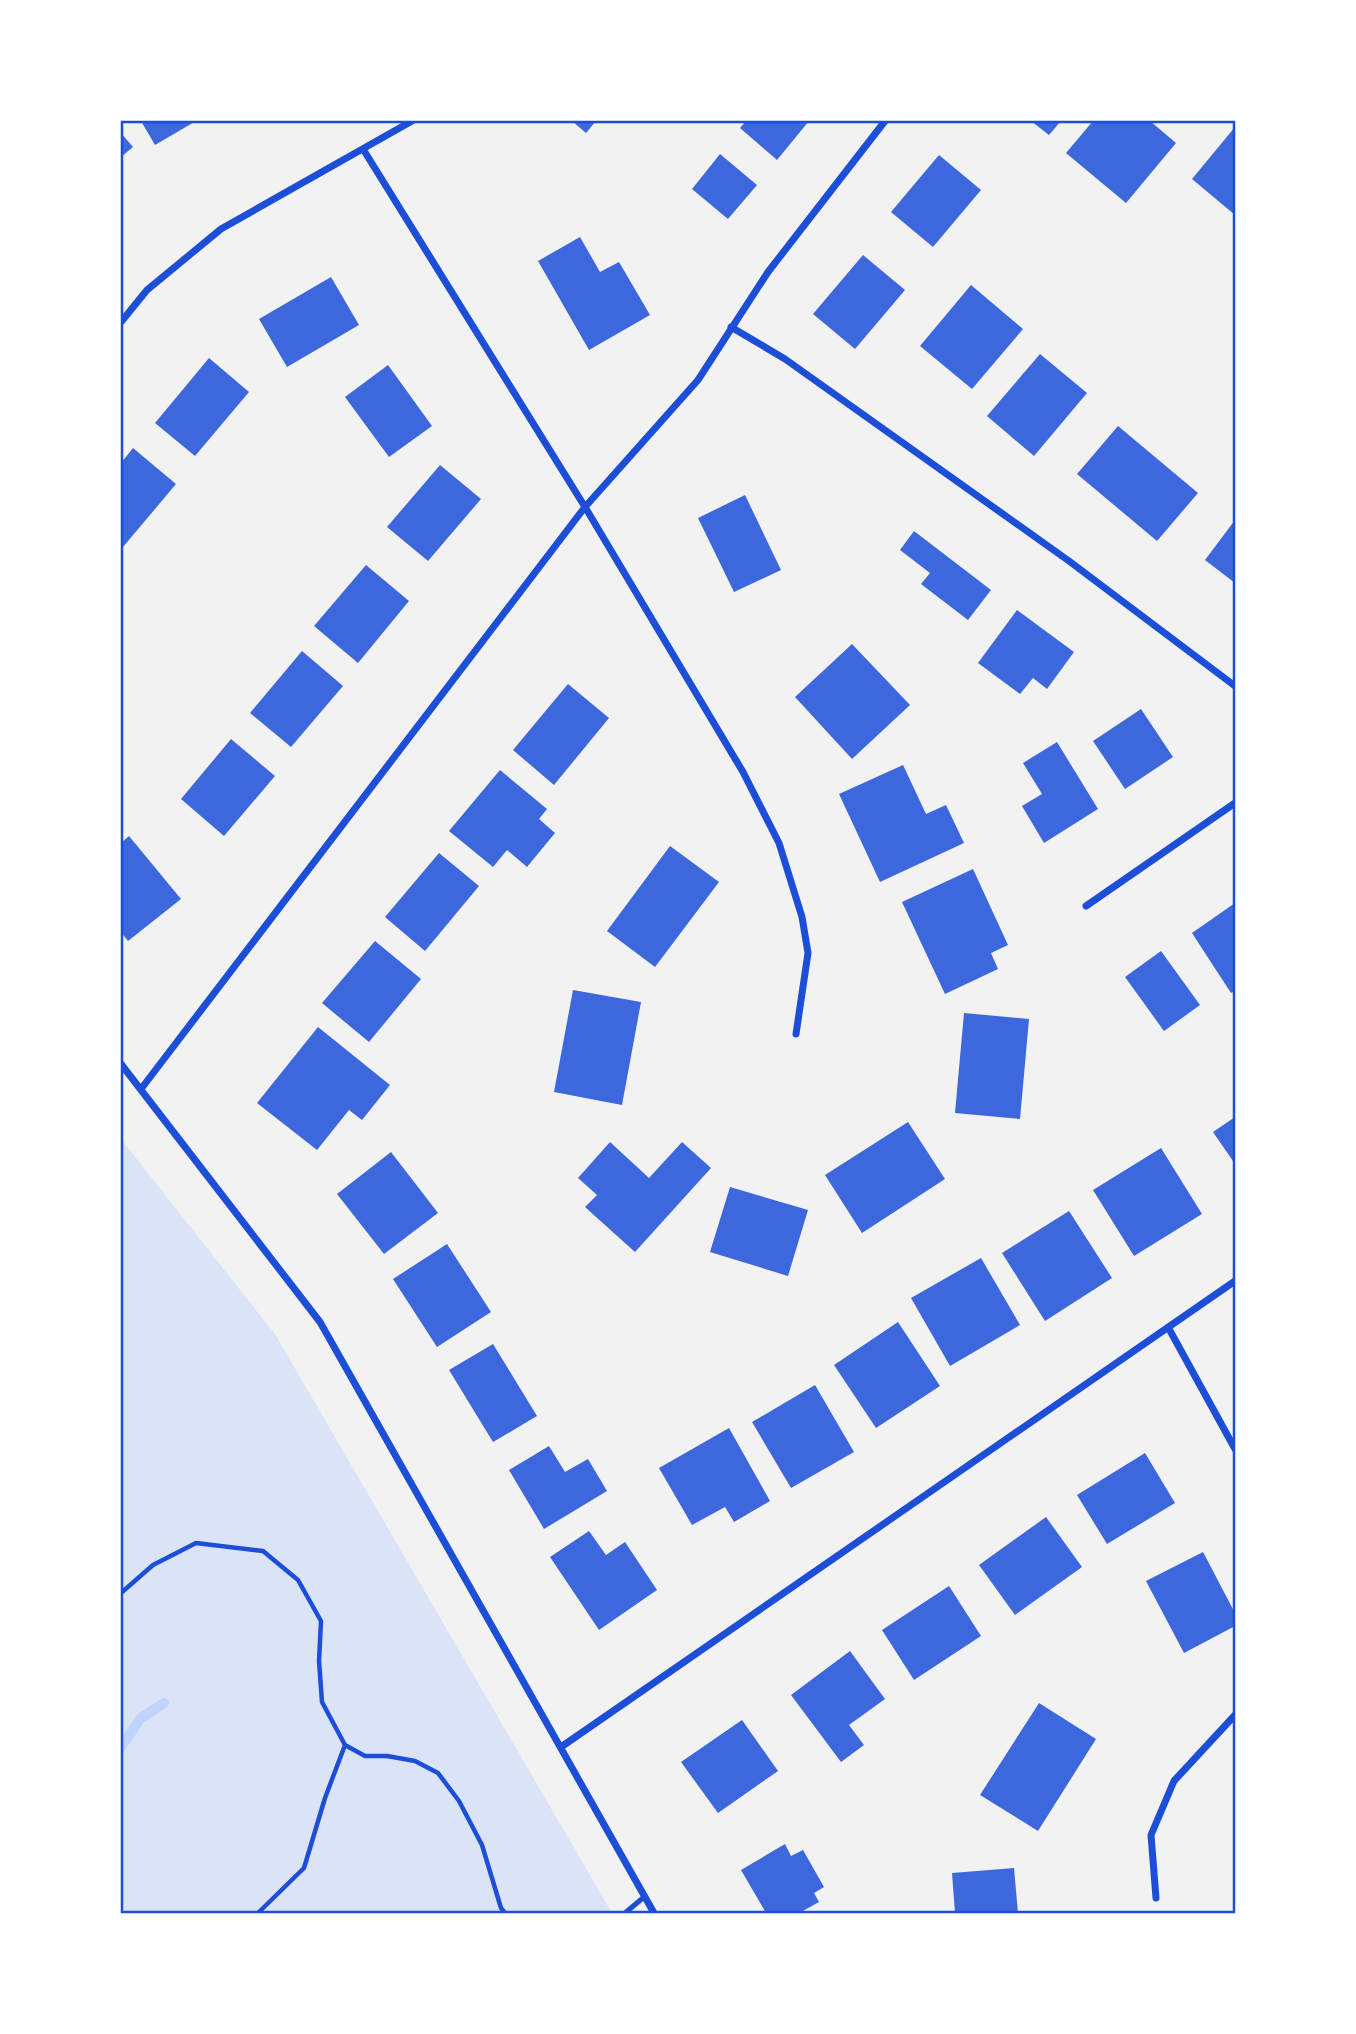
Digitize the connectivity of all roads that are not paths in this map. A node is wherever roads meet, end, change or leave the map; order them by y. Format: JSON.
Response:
{"nodes":[{"id":1,"x":412,"y":121,"type":"edge"},
{"id":2,"x":885,"y":121,"type":"edge"},
{"id":3,"x":363,"y":149,"type":"junction"},
{"id":4,"x":121,"y":322,"type":"edge"},
{"id":5,"x":731,"y":327,"type":"junction"},
{"id":6,"x":585,"y":508,"type":"junction"},
{"id":7,"x":1235,"y":686,"type":"edge"},
{"id":8,"x":1235,"y":803,"type":"edge"},
{"id":9,"x":1086,"y":906,"type":"dead end"},
{"id":10,"x":796,"y":1034,"type":"dead end"},
{"id":11,"x":121,"y":1064,"type":"edge"},
{"id":12,"x":141,"y":1089,"type":"junction"},
{"id":13,"x":1235,"y":1281,"type":"edge"},
{"id":14,"x":1168,"y":1327,"type":"junction"},
{"id":15,"x":1235,"y":1449,"type":"edge"},
{"id":16,"x":1235,"y":1715,"type":"edge"},
{"id":17,"x":561,"y":1747,"type":"junction"},
{"id":18,"x":644,"y":1897,"type":"junction"},
{"id":19,"x":1156,"y":1898,"type":"dead end"},
{"id":20,"x":625,"y":1913,"type":"edge"},
{"id":21,"x":654,"y":1913,"type":"edge"}],
"edges":[{"from":1,"to":3,"type":"street"},
{"from":2,"to":5,"type":"street"},
{"from":3,"to":4,"type":"street"},
{"from":3,"to":6,"type":"street"},
{"from":5,"to":6,"type":"street"},
{"from":5,"to":7,"type":"street"},
{"from":6,"to":10,"type":"street"},
{"from":6,"to":12,"type":"street"},
{"from":8,"to":9,"type":"street"},
{"from":11,"to":12,"type":"street"},
{"from":12,"to":17,"type":"street"},
{"from":13,"to":14,"type":"street"},
{"from":14,"to":15,"type":"street"},
{"from":14,"to":17,"type":"street"},
{"from":16,"to":19,"type":"street"},
{"from":17,"to":18,"type":"street"},
{"from":18,"to":20,"type":"lane"},
{"from":18,"to":21,"type":"street"}]}
